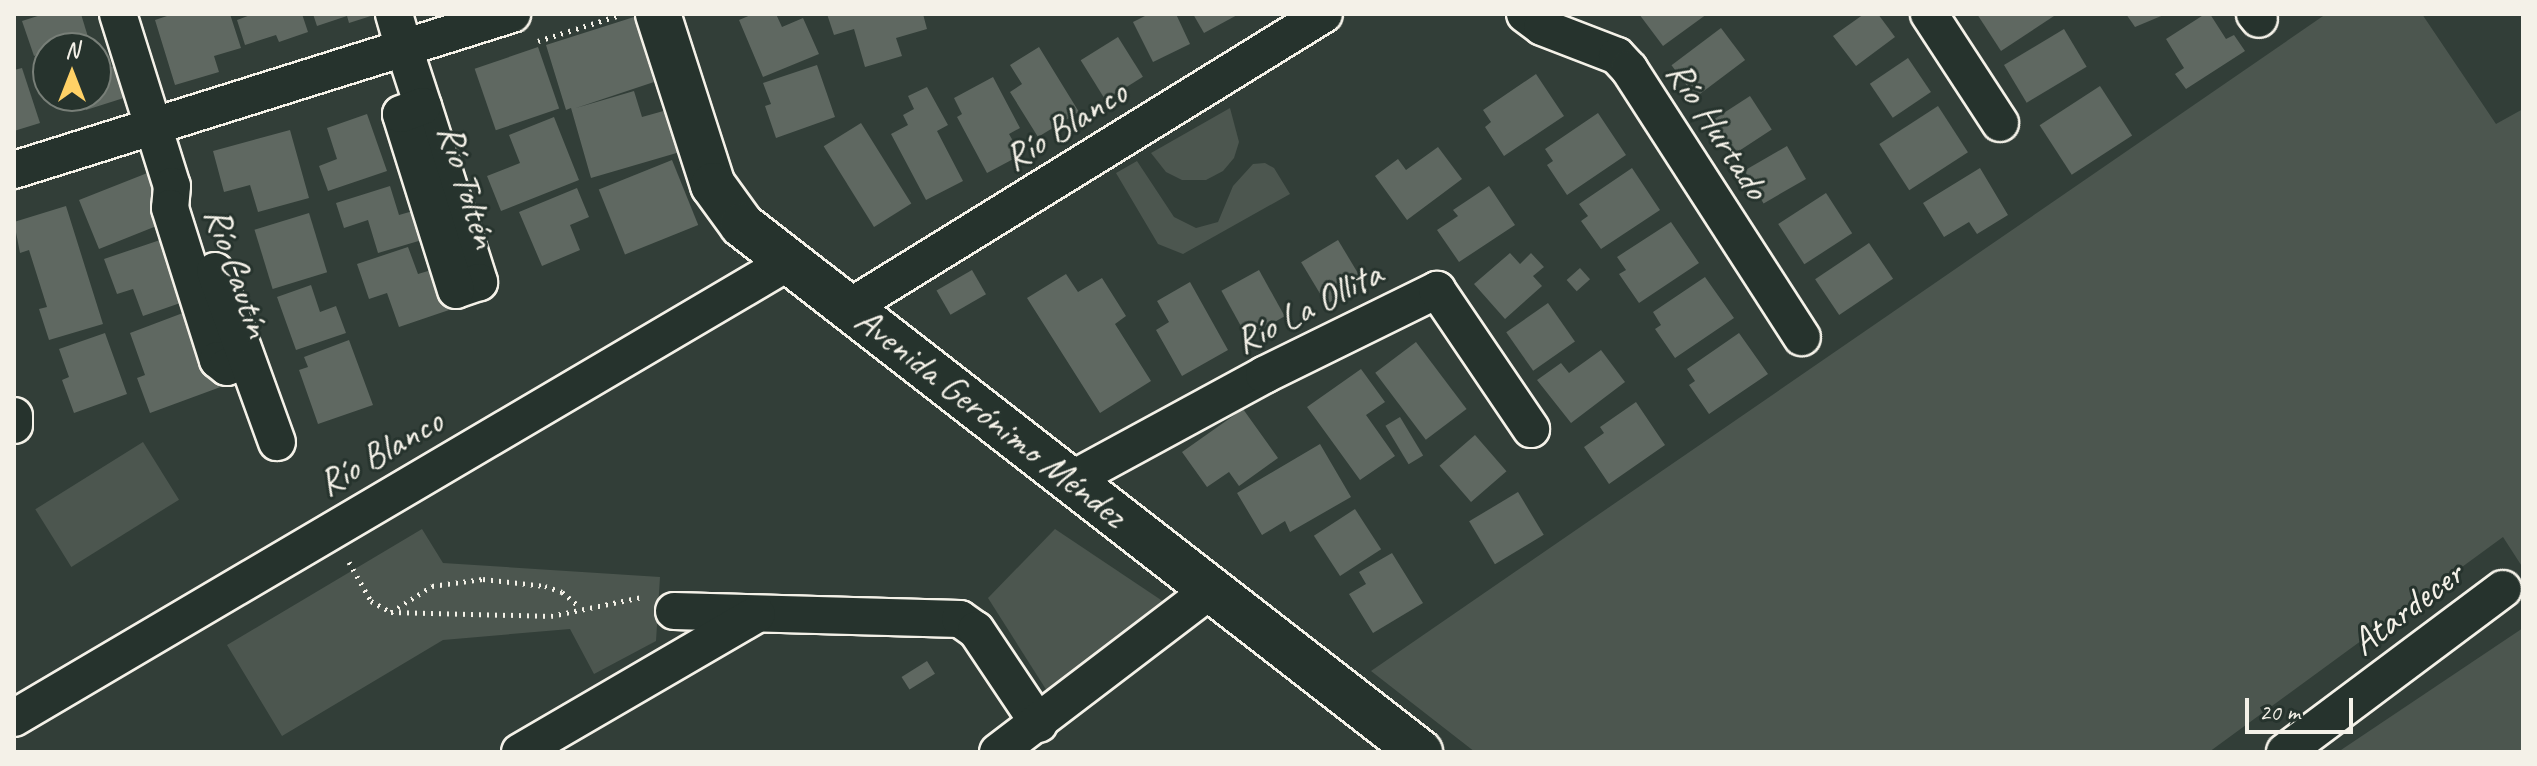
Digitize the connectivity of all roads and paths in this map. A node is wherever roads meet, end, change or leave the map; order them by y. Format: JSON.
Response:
{"nodes":[{"id":1,"x":118,"y":14,"type":"edge"},
{"id":2,"x":512,"y":14,"type":"edge"},
{"id":3,"x":658,"y":14,"type":"edge"},
{"id":4,"x":1324,"y":14,"type":"edge"},
{"id":5,"x":1525,"y":14,"type":"edge"},
{"id":6,"x":1929,"y":14,"type":"edge"},
{"id":7,"x":399,"y":31,"type":"edge"},
{"id":8,"x":423,"y":106,"type":"dead end"},
{"id":9,"x":2000,"y":123,"type":"dead end"},
{"id":10,"x":154,"y":127,"type":"junction"},
{"id":11,"x":14,"y":170,"type":"edge"},
{"id":12,"x":790,"y":261,"type":"junction"},
{"id":13,"x":850,"y":307,"type":"junction"},
{"id":14,"x":1802,"y":337,"type":"dead end"},
{"id":15,"x":14,"y":416,"type":"edge"},
{"id":16,"x":14,"y":425,"type":"edge"},
{"id":17,"x":1531,"y":429,"type":"dead end"},
{"id":18,"x":277,"y":442,"type":"dead end"},
{"id":19,"x":1071,"y":480,"type":"junction"},
{"id":20,"x":330,"y":530,"type":"junction"},
{"id":21,"x":1212,"y":589,"type":"junction"},
{"id":22,"x":2503,"y":589,"type":"dead end"},
{"id":23,"x":581,"y":607,"type":"junction"},
{"id":24,"x":674,"y":611,"type":"joint"},
{"id":25,"x":391,"y":612,"type":"junction"},
{"id":26,"x":757,"y":614,"type":"junction"},
{"id":27,"x":14,"y":718,"type":"edge"},
{"id":28,"x":1039,"y":724,"type":"junction"},
{"id":29,"x":520,"y":752,"type":"edge"},
{"id":30,"x":998,"y":752,"type":"edge"},
{"id":31,"x":1420,"y":752,"type":"edge"},
{"id":32,"x":2285,"y":752,"type":"edge"}],
"edges":[{"from":1,"to":10,"type":"street","name":"Río Cautín"},
{"from":2,"to":7,"type":"street"},
{"from":3,"to":12,"type":"street","name":"Avenida Gerónimo Méndez"},
{"from":4,"to":13,"type":"street","name":"Río Blanco"},
{"from":5,"to":14,"type":"street","name":"Río Hurtado"},
{"from":6,"to":9,"type":"street"},
{"from":7,"to":8,"type":"street","name":"Río Toltén"},
{"from":7,"to":10,"type":"street"},
{"from":10,"to":11,"type":"street"},
{"from":10,"to":18,"type":"street","name":"Río Cautín"},
{"from":12,"to":13,"type":"street","name":"Avenida Gerónimo Méndez"},
{"from":12,"to":20,"type":"street","name":"Río Blanco"},
{"from":13,"to":19,"type":"street","name":"Avenida Gerónimo Méndez"},
{"from":15,"to":16,"type":"street"},
{"from":17,"to":19,"type":"street","name":"Río La Ollita"},
{"from":19,"to":21,"type":"street","name":"Avenida Gerónimo Méndez"},
{"from":20,"to":25,"type":"path"},
{"from":20,"to":27,"type":"street","name":"Río Blanco"},
{"from":21,"to":28,"type":"street"},
{"from":21,"to":31,"type":"street","name":"Avenida Gerónimo Méndez"},
{"from":22,"to":32,"type":"street","name":"Atardecer"},
{"from":23,"to":24,"type":"path"},
{"from":23,"to":25,"type":"path"},
{"from":23,"to":25,"type":"path"},
{"from":24,"to":26,"type":"street"},
{"from":26,"to":28,"type":"street"},
{"from":26,"to":29,"type":"street"},
{"from":28,"to":30,"type":"street"}]}
